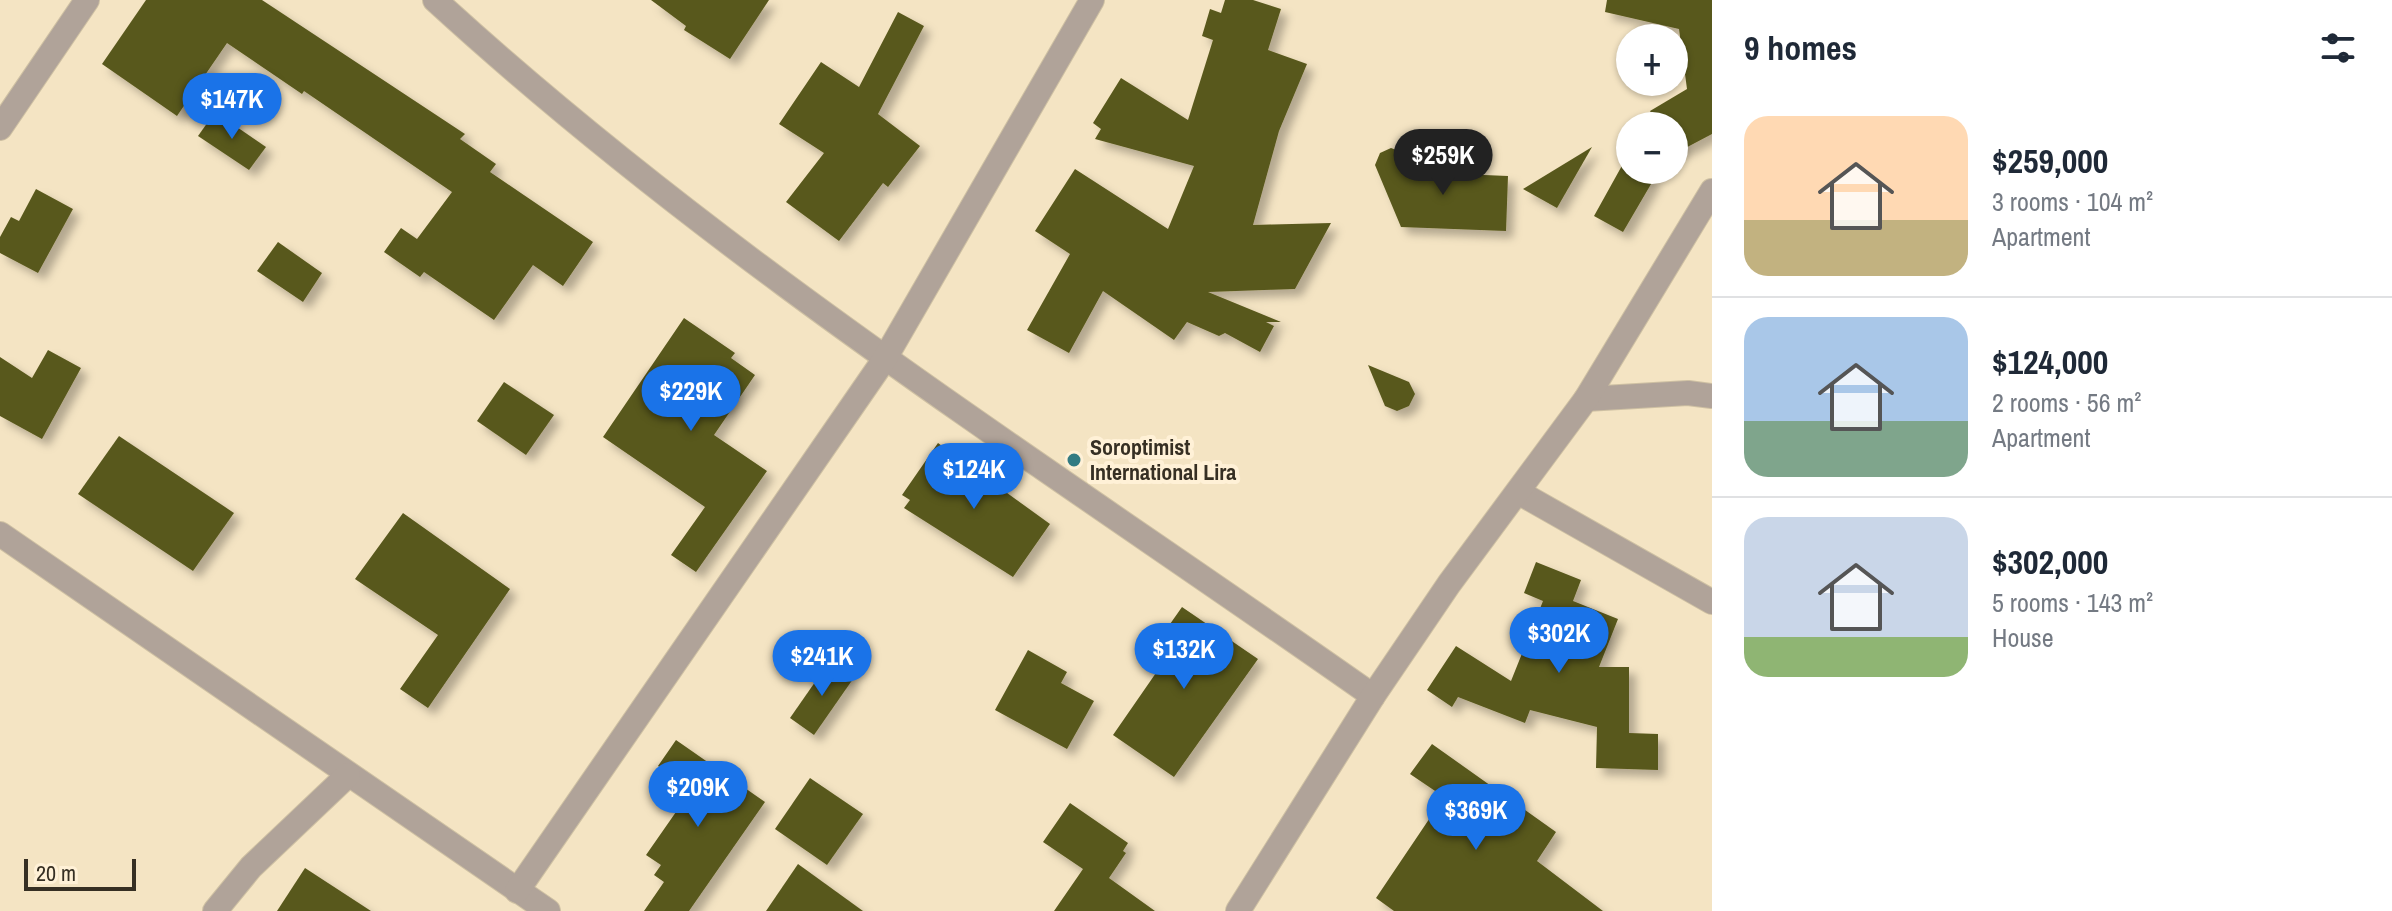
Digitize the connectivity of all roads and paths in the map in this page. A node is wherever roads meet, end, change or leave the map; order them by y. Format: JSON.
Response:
{"nodes":[{"id":1,"x":87,"y":0,"type":"edge"},
{"id":2,"x":435,"y":0,"type":"edge"},
{"id":3,"x":1092,"y":0,"type":"edge"},
{"id":4,"x":0,"y":128,"type":"edge"},
{"id":5,"x":1712,"y":191,"type":"edge"},
{"id":6,"x":884,"y":360,"type":"junction"},
{"id":7,"x":1712,"y":396,"type":"edge"},
{"id":8,"x":1586,"y":399,"type":"junction"},
{"id":9,"x":1518,"y":492,"type":"junction"},
{"id":10,"x":0,"y":534,"type":"edge"},
{"id":11,"x":1712,"y":602,"type":"edge"},
{"id":12,"x":1373,"y":696,"type":"junction"},
{"id":13,"x":348,"y":775,"type":"junction"},
{"id":14,"x":517,"y":891,"type":"junction"},
{"id":15,"x":215,"y":911,"type":"edge"},
{"id":16,"x":548,"y":911,"type":"edge"},
{"id":17,"x":1238,"y":911,"type":"edge"}],
"edges":[{"from":1,"to":4,"type":"street"},
{"from":2,"to":6,"type":"street"},
{"from":3,"to":6,"type":"street"},
{"from":5,"to":8,"type":"street"},
{"from":6,"to":12,"type":"street"},
{"from":6,"to":14,"type":"street"},
{"from":7,"to":8,"type":"street"},
{"from":8,"to":9,"type":"street"},
{"from":9,"to":11,"type":"street"},
{"from":9,"to":12,"type":"street"},
{"from":10,"to":13,"type":"street"},
{"from":12,"to":17,"type":"street"},
{"from":13,"to":14,"type":"street"},
{"from":13,"to":15,"type":"street"},
{"from":14,"to":16,"type":"street"}]}
